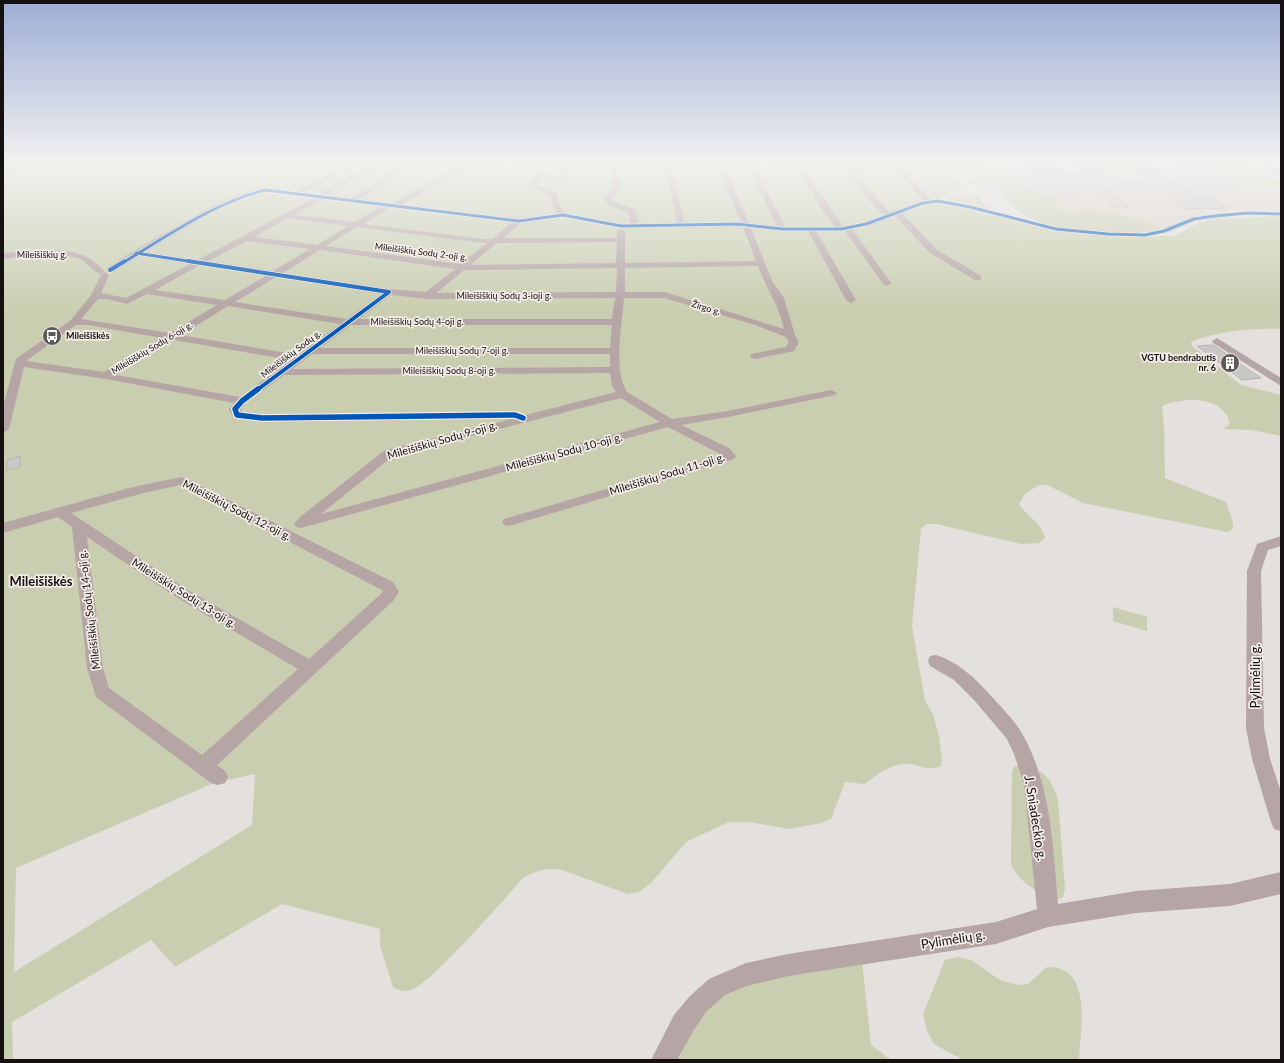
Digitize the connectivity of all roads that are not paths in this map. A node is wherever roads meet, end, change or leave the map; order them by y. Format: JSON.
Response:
{"nodes":[{"id":1,"x":205,"y":214,"type":"edge"},
{"id":2,"x":291,"y":214,"type":"edge"},
{"id":3,"x":376,"y":214,"type":"edge"},
{"id":4,"x":460,"y":214,"type":"edge"},
{"id":5,"x":633,"y":214,"type":"edge"},
{"id":6,"x":679,"y":214,"type":"edge"},
{"id":7,"x":741,"y":214,"type":"edge"},
{"id":8,"x":774,"y":214,"type":"edge"},
{"id":9,"x":830,"y":214,"type":"edge"},
{"id":10,"x":894,"y":214,"type":"joint"},
{"id":11,"x":996,"y":214,"type":"edge"},
{"id":12,"x":1242,"y":214,"type":"edge"},
{"id":13,"x":1268,"y":214,"type":"edge"},
{"id":14,"x":1281,"y":214,"type":"edge"},
{"id":15,"x":563,"y":215,"type":"joint"},
{"id":16,"x":287,"y":216,"type":"junction"},
{"id":17,"x":519,"y":221,"type":"junction"},
{"id":18,"x":355,"y":225,"type":"junction"},
{"id":19,"x":681,"y":225,"type":"junction"},
{"id":20,"x":746,"y":225,"type":"junction"},
{"id":21,"x":621,"y":226,"type":"junction"},
{"id":22,"x":634,"y":226,"type":"junction"},
{"id":23,"x":844,"y":228,"type":"junction"},
{"id":24,"x":782,"y":229,"type":"junction"},
{"id":25,"x":811,"y":229,"type":"junction"},
{"id":26,"x":246,"y":238,"type":"junction"},
{"id":27,"x":620,"y":240,"type":"junction"},
{"id":28,"x":492,"y":241,"type":"junction"},
{"id":29,"x":316,"y":248,"type":"junction"},
{"id":30,"x":136,"y":253,"type":"junction"},
{"id":31,"x":3,"y":256,"type":"edge"},
{"id":32,"x":199,"y":262,"type":"junction"},
{"id":33,"x":760,"y":263,"type":"junction"},
{"id":34,"x":619,"y":265,"type":"junction"},
{"id":35,"x":460,"y":268,"type":"junction"},
{"id":36,"x":105,"y":272,"type":"junction"},
{"id":37,"x":274,"y":274,"type":"junction"},
{"id":38,"x":978,"y":278,"type":"dead end"},
{"id":39,"x":887,"y":283,"type":"dead end"},
{"id":40,"x":147,"y":291,"type":"junction"},
{"id":41,"x":389,"y":292,"type":"junction"},
{"id":42,"x":620,"y":294,"type":"junction"},
{"id":43,"x":95,"y":296,"type":"junction"},
{"id":44,"x":427,"y":296,"type":"junction"},
{"id":45,"x":851,"y":300,"type":"dead end"},
{"id":46,"x":225,"y":303,"type":"junction"},
{"id":47,"x":74,"y":322,"type":"junction"},
{"id":48,"x":348,"y":322,"type":"junction"},
{"id":49,"x":617,"y":322,"type":"junction"},
{"id":50,"x":790,"y":335,"type":"junction"},
{"id":51,"x":169,"y":337,"type":"junction"},
{"id":52,"x":1217,"y":341,"type":"dead end"},
{"id":53,"x":309,"y":351,"type":"junction"},
{"id":54,"x":614,"y":351,"type":"junction"},
{"id":55,"x":755,"y":356,"type":"dead end"},
{"id":56,"x":300,"y":358,"type":"junction"},
{"id":57,"x":19,"y":363,"type":"junction"},
{"id":58,"x":616,"y":370,"type":"junction"},
{"id":59,"x":283,"y":372,"type":"junction"},
{"id":60,"x":106,"y":376,"type":"junction"},
{"id":61,"x":1281,"y":383,"type":"edge"},
{"id":62,"x":831,"y":393,"type":"dead end"},
{"id":63,"x":623,"y":394,"type":"junction"},
{"id":64,"x":242,"y":401,"type":"junction"},
{"id":65,"x":523,"y":418,"type":"junction"},
{"id":66,"x":670,"y":423,"type":"junction"},
{"id":67,"x":3,"y":429,"type":"edge"},
{"id":68,"x":62,"y":511,"type":"junction"},
{"id":69,"x":509,"y":522,"type":"dead end"},
{"id":70,"x":300,"y":524,"type":"junction"},
{"id":71,"x":79,"y":526,"type":"junction"},
{"id":72,"x":3,"y":528,"type":"edge"},
{"id":73,"x":285,"y":535,"type":"junction"},
{"id":74,"x":1281,"y":541,"type":"edge"},
{"id":75,"x":936,"y":661,"type":"dead end"},
{"id":76,"x":311,"y":669,"type":"junction"},
{"id":77,"x":203,"y":766,"type":"junction"},
{"id":78,"x":218,"y":777,"type":"dead end"},
{"id":79,"x":1281,"y":822,"type":"edge"},
{"id":80,"x":1281,"y":883,"type":"edge"},
{"id":81,"x":1048,"y":916,"type":"junction"},
{"id":82,"x":663,"y":1060,"type":"edge"}],
"edges":[{"from":1,"to":30,"type":"street"},
{"from":2,"to":16,"type":"street"},
{"from":3,"to":18,"type":"street","name":"Mileišiškių Sodų 6-oji g."},
{"from":4,"to":17,"type":"street"},
{"from":5,"to":22,"type":"street"},
{"from":6,"to":19,"type":"street"},
{"from":7,"to":20,"type":"street"},
{"from":8,"to":24,"type":"street"},
{"from":9,"to":23,"type":"street"},
{"from":10,"to":23,"type":"street"},
{"from":10,"to":38,"type":"street"},
{"from":11,"to":12,"type":"street"},
{"from":13,"to":14,"type":"street"},
{"from":15,"to":17,"type":"street"},
{"from":15,"to":21,"type":"street"},
{"from":16,"to":18,"type":"street"},
{"from":16,"to":26,"type":"street"},
{"from":17,"to":28,"type":"street"},
{"from":18,"to":28,"type":"street"},
{"from":18,"to":29,"type":"street","name":"Mileišiškių Sodų 6-oji g."},
{"from":19,"to":20,"type":"street"},
{"from":19,"to":22,"type":"street"},
{"from":20,"to":24,"type":"street"},
{"from":20,"to":33,"type":"street"},
{"from":21,"to":22,"type":"street"},
{"from":21,"to":27,"type":"street"},
{"from":23,"to":25,"type":"street"},
{"from":23,"to":39,"type":"street"},
{"from":24,"to":25,"type":"street"},
{"from":25,"to":45,"type":"street"},
{"from":26,"to":29,"type":"street","name":"Mileišiškių Sodų 2-oji g."},
{"from":26,"to":32,"type":"street"},
{"from":27,"to":28,"type":"street"},
{"from":27,"to":34,"type":"street"},
{"from":28,"to":35,"type":"street"},
{"from":29,"to":35,"type":"street","name":"Mileišiškių Sodų 2-oji g."},
{"from":29,"to":37,"type":"street","name":"Mileišiškių Sodų 6-oji g."},
{"from":30,"to":32,"type":"street"},
{"from":30,"to":36,"type":"street"},
{"from":31,"to":36,"type":"street","name":"Mileišiškių g."},
{"from":32,"to":37,"type":"street"},
{"from":32,"to":40,"type":"street"},
{"from":33,"to":34,"type":"street"},
{"from":33,"to":50,"type":"street"},
{"from":34,"to":35,"type":"street","name":"Mileišiškių Sodų 2-oji g."},
{"from":34,"to":42,"type":"street"},
{"from":35,"to":44,"type":"street"},
{"from":36,"to":43,"type":"street"},
{"from":37,"to":41,"type":"street"},
{"from":37,"to":46,"type":"street","name":"Mileišiškių Sodų 6-oji g."},
{"from":40,"to":43,"type":"street"},
{"from":40,"to":46,"type":"street","name":"Mileišiškių Sodų 4-oji g."},
{"from":41,"to":44,"type":"street","name":"Mileišiškių Sodų 3-ioji g."},
{"from":41,"to":48,"type":"street","name":"Mileišiškių Sodų g."},
{"from":42,"to":44,"type":"street","name":"Mileišiškių Sodų 3-ioji g."},
{"from":42,"to":49,"type":"street"},
{"from":42,"to":50,"type":"street","name":"Žirgo g."},
{"from":43,"to":47,"type":"street"},
{"from":46,"to":48,"type":"street","name":"Mileišiškių Sodų 4-oji g."},
{"from":46,"to":51,"type":"street","name":"Mileišiškių Sodų 6-oji g."},
{"from":47,"to":51,"type":"street"},
{"from":47,"to":57,"type":"street"},
{"from":48,"to":49,"type":"street","name":"Mileišiškių Sodų 4-oji g."},
{"from":48,"to":53,"type":"street","name":"Mileišiškių Sodų g."},
{"from":49,"to":54,"type":"street"},
{"from":50,"to":55,"type":"street"},
{"from":51,"to":56,"type":"street"},
{"from":51,"to":60,"type":"street","name":"Mileišiškių Sodų 6-oji g."},
{"from":52,"to":61,"type":"street"},
{"from":53,"to":54,"type":"street","name":"Mileišiškių Sodų 7-oji g."},
{"from":53,"to":56,"type":"street","name":"Mileišiškių Sodų g."},
{"from":54,"to":58,"type":"street"},
{"from":56,"to":59,"type":"street","name":"Mileišiškių Sodų g."},
{"from":57,"to":60,"type":"street","name":"Mileišiškių Sodų 6-oji g."},
{"from":57,"to":67,"type":"street"},
{"from":58,"to":59,"type":"street","name":"Mileišiškių Sodų 8-oji g."},
{"from":58,"to":63,"type":"street"},
{"from":59,"to":64,"type":"street","name":"Mileišiškių Sodų g."},
{"from":60,"to":64,"type":"street"},
{"from":62,"to":66,"type":"street","name":"Mileišiškių Sodų 10-oji g."},
{"from":63,"to":65,"type":"street","name":"Mileišiškių Sodų 9-oji g."},
{"from":63,"to":66,"type":"street","name":"Mileišiškių Sodų 11-oji g."},
{"from":64,"to":65,"type":"street"},
{"from":65,"to":70,"type":"street","name":"Mileišiškių Sodų 9-oji g."},
{"from":66,"to":69,"type":"street","name":"Mileišiškių Sodų 11-oji g."},
{"from":66,"to":70,"type":"street","name":"Mileišiškių Sodų 10-oji g."},
{"from":68,"to":71,"type":"street","name":"Mileišiškių Sodų 13-oji g."},
{"from":68,"to":72,"type":"street","name":"Mileišiškių Sodų 12-oji g."},
{"from":68,"to":73,"type":"street","name":"Mileišiškių Sodų 12-oji g."},
{"from":70,"to":73,"type":"street","name":"Mileišiškių Sodų 9-oji g."},
{"from":71,"to":76,"type":"street","name":"Mileišiškių Sodų 13-oji g."},
{"from":71,"to":77,"type":"street","name":"Mileišiškių Sodų 14-oji g."},
{"from":73,"to":76,"type":"street","name":"Mileišiškių Sodų 12-oji g."},
{"from":74,"to":79,"type":"street","name":"Pylimėlių g."},
{"from":75,"to":81,"type":"street","name":"J. Sniadeckio g."},
{"from":76,"to":77,"type":"street"},
{"from":77,"to":78,"type":"street","name":"Mileišiškių Sodų 14-oji g."},
{"from":80,"to":81,"type":"street","name":"Pylimėlių g."},
{"from":81,"to":82,"type":"street","name":"Pylimėlių g."}]}
